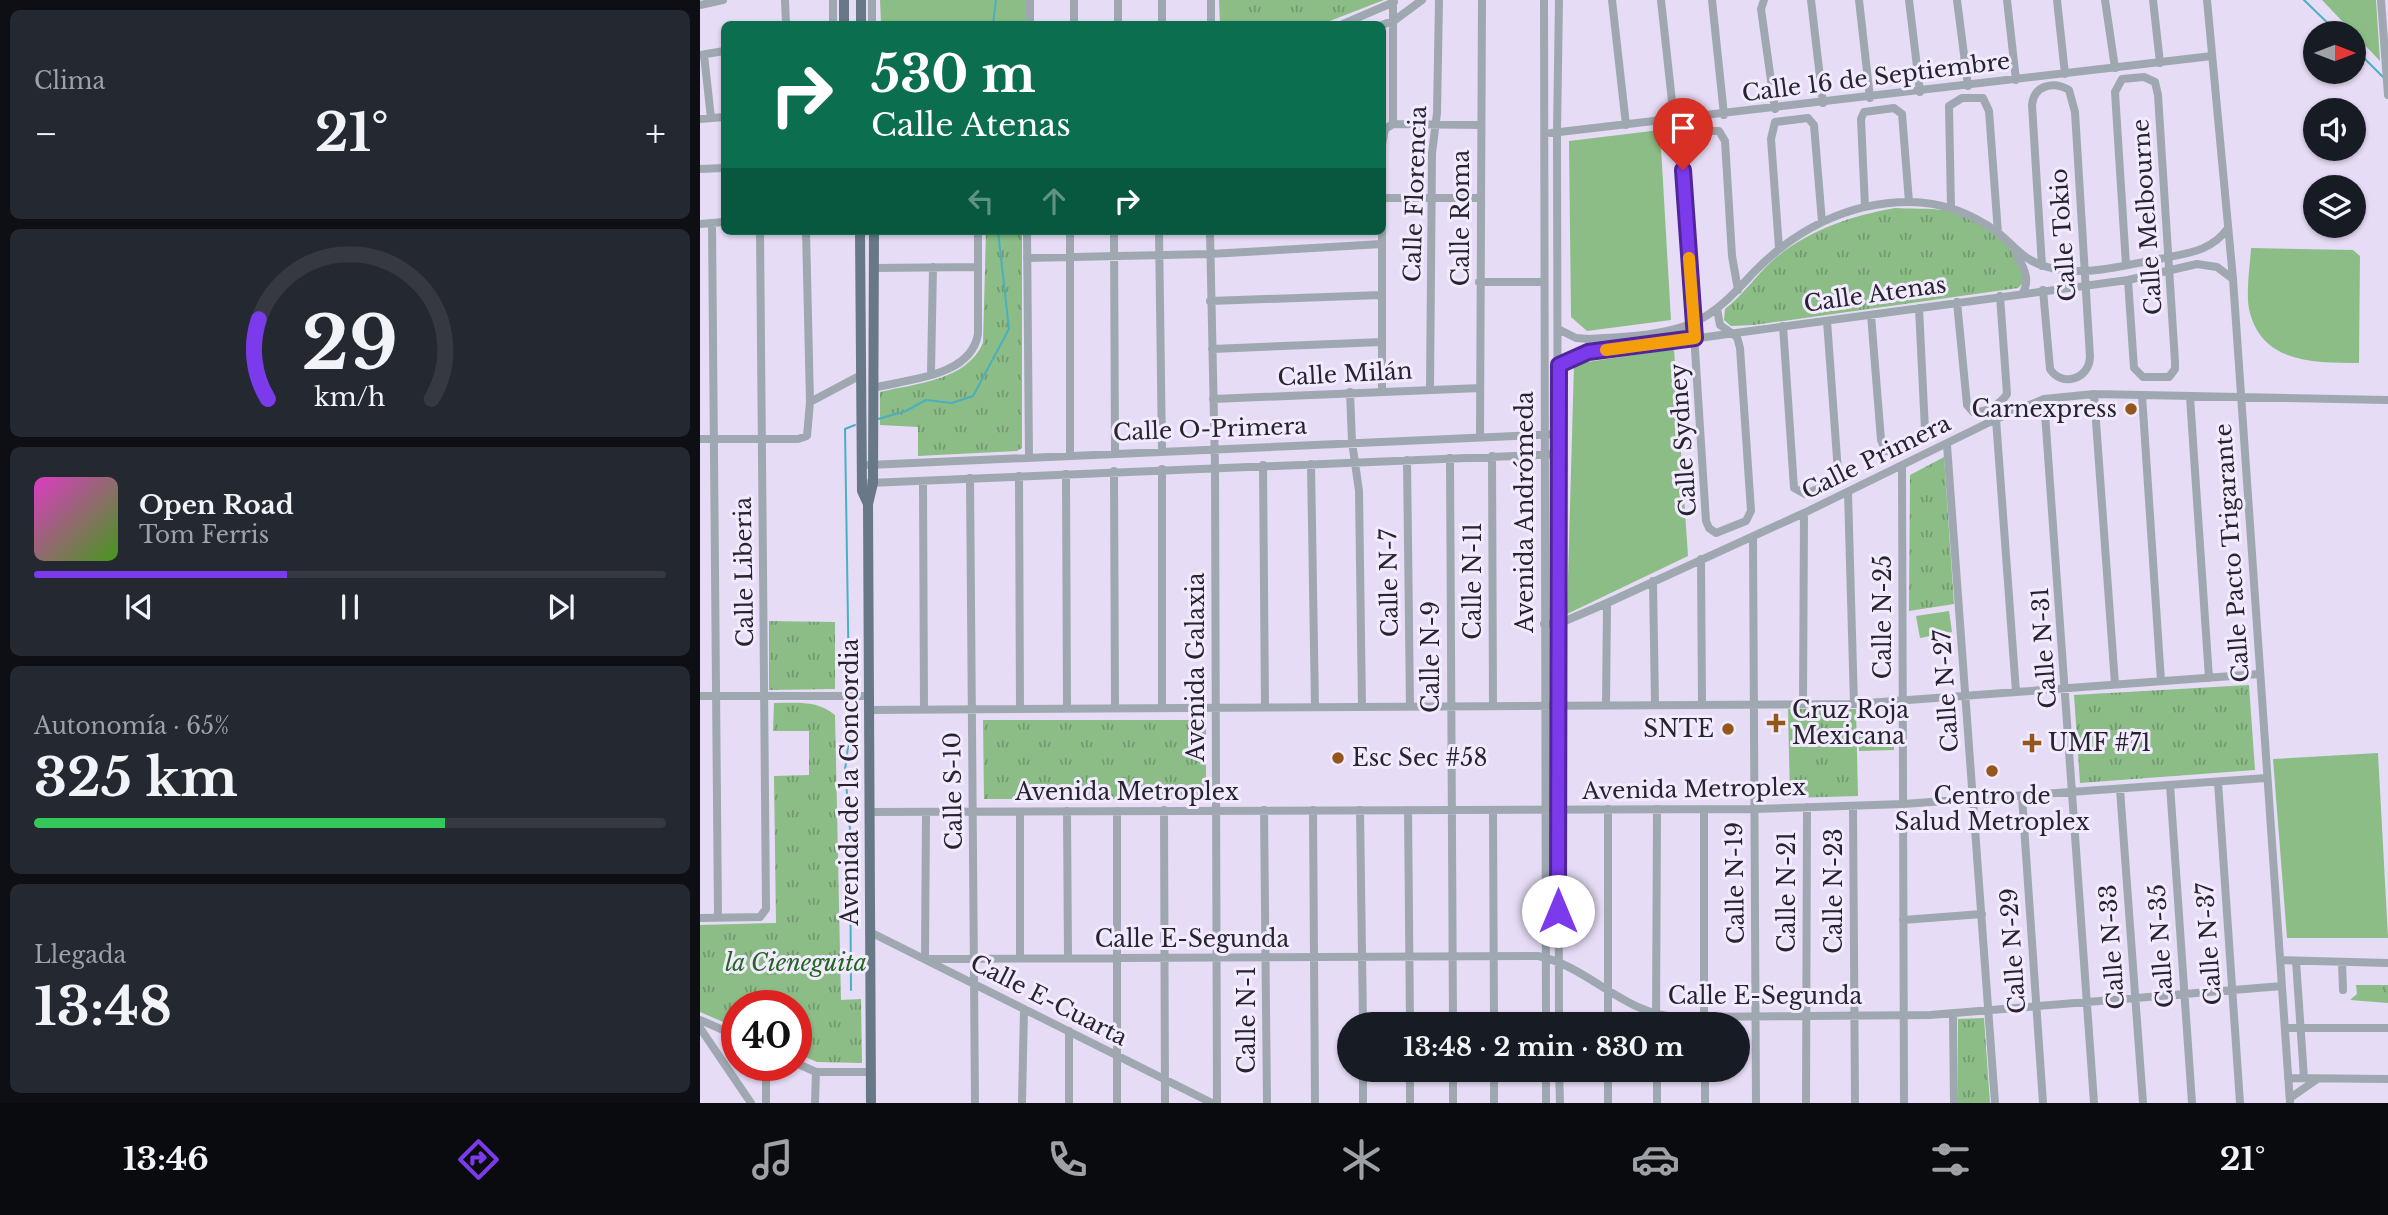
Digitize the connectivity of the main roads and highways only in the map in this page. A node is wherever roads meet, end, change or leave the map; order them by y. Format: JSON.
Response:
{"nodes":[{"id":1,"x":844,"y":0,"type":"edge"},
{"id":2,"x":861,"y":0,"type":"edge"},
{"id":3,"x":844,"y":21,"type":"edge"},
{"id":4,"x":861,"y":21,"type":"edge"},
{"id":5,"x":860,"y":235,"type":"edge"},
{"id":6,"x":874,"y":235,"type":"edge"},
{"id":7,"x":868,"y":504,"type":"junction"},
{"id":8,"x":871,"y":1103,"type":"edge"}],
"edges":[{"from":1,"to":3,"type":"main road"},
{"from":2,"to":4,"type":"main road"},
{"from":5,"to":7,"type":"main road","name":"Avenida de la Concordia"},
{"from":6,"to":7,"type":"main road","name":"Avenida de la Concordia"},
{"from":7,"to":8,"type":"main road","name":"Avenida de la Concordia"}]}
